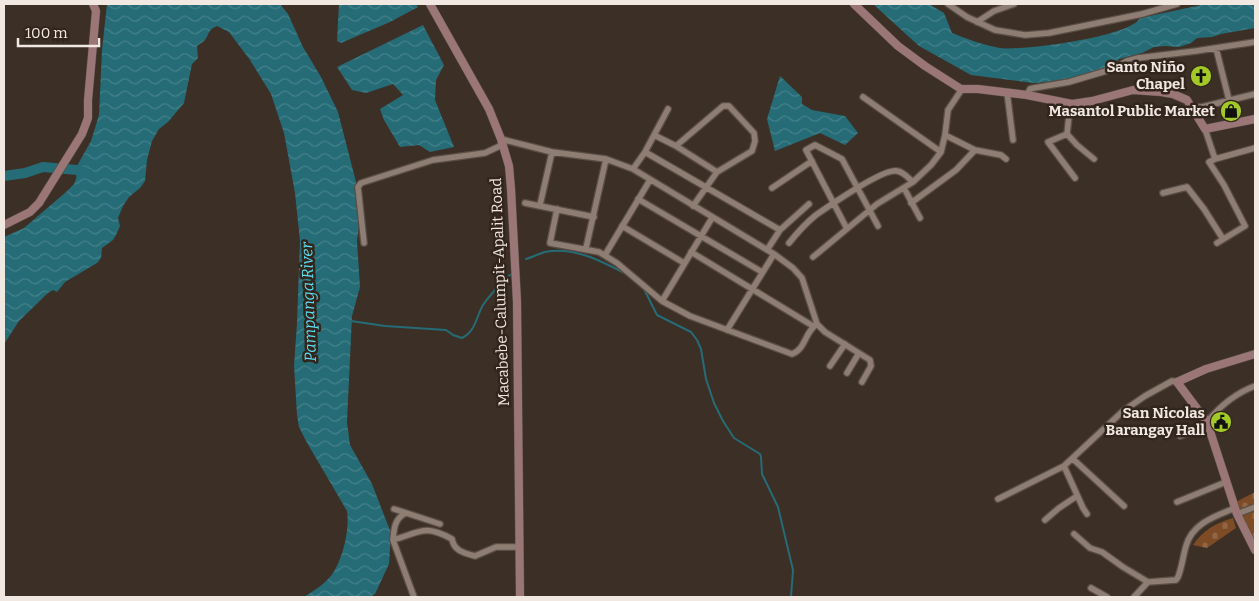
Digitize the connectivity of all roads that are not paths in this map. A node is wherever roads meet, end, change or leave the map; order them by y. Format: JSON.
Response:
{"nodes":[{"id":1,"x":93,"y":4,"type":"edge"},
{"id":2,"x":430,"y":4,"type":"edge"},
{"id":3,"x":854,"y":4,"type":"edge"},
{"id":4,"x":948,"y":4,"type":"edge"},
{"id":5,"x":1014,"y":4,"type":"edge"},
{"id":6,"x":1173,"y":4,"type":"edge"},
{"id":7,"x":1178,"y":4,"type":"edge"},
{"id":8,"x":977,"y":22,"type":"junction"},
{"id":9,"x":1255,"y":42,"type":"edge"},
{"id":10,"x":1216,"y":48,"type":"junction"},
{"id":11,"x":962,"y":89,"type":"junction"},
{"id":12,"x":1007,"y":92,"type":"junction"},
{"id":13,"x":1255,"y":94,"type":"edge"},
{"id":14,"x":1027,"y":95,"type":"junction"},
{"id":15,"x":863,"y":97,"type":"dead end"},
{"id":16,"x":1229,"y":100,"type":"junction"},
{"id":17,"x":1072,"y":104,"type":"junction"},
{"id":18,"x":1192,"y":107,"type":"junction"},
{"id":19,"x":668,"y":109,"type":"dead end"},
{"id":20,"x":1255,"y":119,"type":"edge"},
{"id":21,"x":1205,"y":128,"type":"junction"},
{"id":22,"x":1067,"y":134,"type":"junction"},
{"id":23,"x":654,"y":135,"type":"junction"},
{"id":24,"x":945,"y":135,"type":"junction"},
{"id":25,"x":1012,"y":140,"type":"dead end"},
{"id":26,"x":502,"y":142,"type":"junction"},
{"id":27,"x":676,"y":146,"type":"junction"},
{"id":28,"x":1255,"y":148,"type":"edge"},
{"id":29,"x":975,"y":150,"type":"junction"},
{"id":30,"x":552,"y":152,"type":"junction"},
{"id":31,"x":645,"y":152,"type":"junction"},
{"id":32,"x":941,"y":152,"type":"junction"},
{"id":33,"x":606,"y":159,"type":"junction"},
{"id":34,"x":1006,"y":159,"type":"dead end"},
{"id":35,"x":1094,"y":159,"type":"dead end"},
{"id":36,"x":1215,"y":159,"type":"junction"},
{"id":37,"x":812,"y":161,"type":"junction"},
{"id":38,"x":633,"y":169,"type":"junction"},
{"id":39,"x":717,"y":172,"type":"junction"},
{"id":40,"x":1075,"y":178,"type":"dead end"},
{"id":41,"x":650,"y":180,"type":"junction"},
{"id":42,"x":913,"y":182,"type":"junction"},
{"id":43,"x":705,"y":186,"type":"junction"},
{"id":44,"x":772,"y":188,"type":"dead end"},
{"id":45,"x":857,"y":188,"type":"junction"},
{"id":46,"x":904,"y":188,"type":"junction"},
{"id":47,"x":1163,"y":193,"type":"dead end"},
{"id":48,"x":638,"y":199,"type":"junction"},
{"id":49,"x":526,"y":203,"type":"dead end"},
{"id":50,"x":911,"y":203,"type":"junction"},
{"id":51,"x":809,"y":204,"type":"dead end"},
{"id":52,"x":833,"y":204,"type":"junction"},
{"id":53,"x":540,"y":205,"type":"junction"},
{"id":54,"x":693,"y":206,"type":"junction"},
{"id":55,"x":557,"y":209,"type":"junction"},
{"id":56,"x":869,"y":211,"type":"junction"},
{"id":57,"x":594,"y":217,"type":"junction"},
{"id":58,"x":712,"y":218,"type":"junction"},
{"id":59,"x":920,"y":218,"type":"dead end"},
{"id":60,"x":4,"y":225,"type":"edge"},
{"id":61,"x":622,"y":226,"type":"junction"},
{"id":62,"x":878,"y":226,"type":"dead end"},
{"id":63,"x":846,"y":227,"type":"junction"},
{"id":64,"x":780,"y":230,"type":"junction"},
{"id":65,"x":701,"y":236,"type":"junction"},
{"id":66,"x":364,"y":243,"type":"dead end"},
{"id":67,"x":788,"y":243,"type":"dead end"},
{"id":68,"x":586,"y":248,"type":"junction"},
{"id":69,"x":767,"y":250,"type":"junction"},
{"id":70,"x":691,"y":252,"type":"junction"},
{"id":71,"x":774,"y":254,"type":"junction"},
{"id":72,"x":605,"y":255,"type":"junction"},
{"id":73,"x":813,"y":257,"type":"dead end"},
{"id":74,"x":684,"y":263,"type":"junction"},
{"id":75,"x":762,"y":272,"type":"junction"},
{"id":76,"x":753,"y":288,"type":"junction"},
{"id":77,"x":662,"y":301,"type":"junction"},
{"id":78,"x":815,"y":325,"type":"junction"},
{"id":79,"x":727,"y":330,"type":"junction"},
{"id":80,"x":845,"y":344,"type":"junction"},
{"id":81,"x":858,"y":353,"type":"junction"},
{"id":82,"x":1255,"y":354,"type":"edge"},
{"id":83,"x":830,"y":366,"type":"dead end"},
{"id":84,"x":847,"y":373,"type":"dead end"},
{"id":85,"x":862,"y":382,"type":"dead end"},
{"id":86,"x":1177,"y":382,"type":"junction"},
{"id":87,"x":1255,"y":386,"type":"edge"},
{"id":88,"x":1208,"y":424,"type":"junction"},
{"id":89,"x":1180,"y":436,"type":"dead end"},
{"id":90,"x":1073,"y":459,"type":"junction"},
{"id":91,"x":1064,"y":466,"type":"junction"},
{"id":92,"x":1226,"y":482,"type":"junction"},
{"id":93,"x":1077,"y":496,"type":"junction"},
{"id":94,"x":998,"y":499,"type":"dead end"},
{"id":95,"x":1177,"y":502,"type":"dead end"},
{"id":96,"x":1124,"y":506,"type":"dead end"},
{"id":97,"x":1255,"y":507,"type":"edge"},
{"id":98,"x":394,"y":509,"type":"dead end"},
{"id":99,"x":1236,"y":511,"type":"junction"},
{"id":100,"x":404,"y":514,"type":"junction"},
{"id":101,"x":1087,"y":514,"type":"dead end"},
{"id":102,"x":1045,"y":520,"type":"dead end"},
{"id":103,"x":440,"y":524,"type":"dead end"},
{"id":104,"x":1074,"y":534,"type":"dead end"},
{"id":105,"x":393,"y":540,"type":"junction"},
{"id":106,"x":1253,"y":540,"type":"edge"},
{"id":107,"x":519,"y":547,"type":"junction"},
{"id":108,"x":1255,"y":550,"type":"edge"},
{"id":109,"x":1148,"y":582,"type":"junction"},
{"id":110,"x":1091,"y":588,"type":"dead end"},
{"id":111,"x":414,"y":597,"type":"edge"},
{"id":112,"x":520,"y":597,"type":"edge"},
{"id":113,"x":1107,"y":597,"type":"edge"},
{"id":114,"x":1134,"y":597,"type":"edge"}],
"edges":[{"from":1,"to":60,"type":"main road"},
{"from":2,"to":26,"type":"main road","name":"Macabebe-Calumpit-Apalit Road"},
{"from":3,"to":11,"type":"main road"},
{"from":4,"to":8,"type":"street"},
{"from":5,"to":8,"type":"street"},
{"from":6,"to":7,"type":"street"},
{"from":7,"to":8,"type":"street"},
{"from":9,"to":10,"type":"street"},
{"from":10,"to":14,"type":"street"},
{"from":10,"to":16,"type":"street"},
{"from":11,"to":12,"type":"main road"},
{"from":11,"to":24,"type":"street"},
{"from":12,"to":14,"type":"main road"},
{"from":12,"to":25,"type":"street"},
{"from":13,"to":16,"type":"street"},
{"from":14,"to":17,"type":"main road"},
{"from":15,"to":32,"type":"street"},
{"from":16,"to":18,"type":"street"},
{"from":17,"to":18,"type":"main road"},
{"from":17,"to":22,"type":"street"},
{"from":18,"to":21,"type":"main road"},
{"from":19,"to":23,"type":"street"},
{"from":20,"to":21,"type":"main road"},
{"from":21,"to":36,"type":"street"},
{"from":22,"to":35,"type":"street"},
{"from":22,"to":40,"type":"street"},
{"from":23,"to":27,"type":"street"},
{"from":23,"to":31,"type":"street"},
{"from":24,"to":29,"type":"street"},
{"from":24,"to":32,"type":"street"},
{"from":26,"to":30,"type":"street"},
{"from":26,"to":66,"type":"street"},
{"from":26,"to":107,"type":"main road","name":"Macabebe-Calumpit-Apalit Road"},
{"from":27,"to":39,"type":"street"},
{"from":27,"to":39,"type":"street"},
{"from":28,"to":36,"type":"street"},
{"from":29,"to":34,"type":"street"},
{"from":29,"to":50,"type":"street"},
{"from":30,"to":33,"type":"street"},
{"from":30,"to":53,"type":"street"},
{"from":31,"to":38,"type":"street"},
{"from":31,"to":43,"type":"street"},
{"from":32,"to":42,"type":"street"},
{"from":33,"to":38,"type":"street"},
{"from":33,"to":57,"type":"street"},
{"from":36,"to":47,"type":"street"},
{"from":37,"to":44,"type":"street"},
{"from":37,"to":45,"type":"street"},
{"from":37,"to":52,"type":"street"},
{"from":38,"to":41,"type":"street"},
{"from":39,"to":43,"type":"street"},
{"from":41,"to":48,"type":"street"},
{"from":41,"to":54,"type":"street"},
{"from":42,"to":45,"type":"street"},
{"from":42,"to":46,"type":"street"},
{"from":43,"to":54,"type":"street"},
{"from":43,"to":64,"type":"street"},
{"from":45,"to":52,"type":"street"},
{"from":45,"to":56,"type":"street"},
{"from":46,"to":50,"type":"street"},
{"from":46,"to":56,"type":"street"},
{"from":48,"to":61,"type":"street"},
{"from":48,"to":65,"type":"street"},
{"from":49,"to":53,"type":"street"},
{"from":50,"to":59,"type":"street"},
{"from":51,"to":64,"type":"street"},
{"from":52,"to":63,"type":"street"},
{"from":52,"to":67,"type":"street"},
{"from":53,"to":55,"type":"street"},
{"from":54,"to":58,"type":"street"},
{"from":55,"to":57,"type":"street"},
{"from":55,"to":68,"type":"street"},
{"from":56,"to":62,"type":"street"},
{"from":56,"to":63,"type":"street"},
{"from":57,"to":68,"type":"street"},
{"from":58,"to":65,"type":"street"},
{"from":58,"to":69,"type":"street"},
{"from":61,"to":72,"type":"street"},
{"from":61,"to":74,"type":"street"},
{"from":63,"to":73,"type":"street"},
{"from":64,"to":69,"type":"street"},
{"from":65,"to":70,"type":"street"},
{"from":65,"to":75,"type":"street"},
{"from":68,"to":72,"type":"street"},
{"from":69,"to":71,"type":"street"},
{"from":70,"to":74,"type":"street"},
{"from":70,"to":76,"type":"street"},
{"from":71,"to":75,"type":"street"},
{"from":71,"to":78,"type":"street"},
{"from":72,"to":77,"type":"street"},
{"from":74,"to":77,"type":"street"},
{"from":75,"to":76,"type":"street"},
{"from":76,"to":78,"type":"street"},
{"from":76,"to":79,"type":"street"},
{"from":77,"to":79,"type":"street"},
{"from":78,"to":79,"type":"street"},
{"from":78,"to":80,"type":"street"},
{"from":80,"to":81,"type":"street"},
{"from":80,"to":83,"type":"street"},
{"from":81,"to":84,"type":"street"},
{"from":81,"to":85,"type":"street"},
{"from":82,"to":86,"type":"main road"},
{"from":86,"to":88,"type":"main road"},
{"from":86,"to":90,"type":"street"},
{"from":87,"to":88,"type":"street"},
{"from":88,"to":89,"type":"street"},
{"from":88,"to":92,"type":"main road"},
{"from":90,"to":91,"type":"street"},
{"from":90,"to":96,"type":"street"},
{"from":91,"to":93,"type":"street"},
{"from":91,"to":94,"type":"street"},
{"from":92,"to":95,"type":"street"},
{"from":92,"to":99,"type":"main road"},
{"from":93,"to":101,"type":"street"},
{"from":93,"to":102,"type":"street"},
{"from":97,"to":99,"type":"street"},
{"from":98,"to":100,"type":"street"},
{"from":99,"to":106,"type":"main road"},
{"from":99,"to":109,"type":"street"},
{"from":100,"to":103,"type":"street"},
{"from":100,"to":105,"type":"street"},
{"from":104,"to":109,"type":"street"},
{"from":105,"to":107,"type":"street"},
{"from":105,"to":111,"type":"street"},
{"from":106,"to":108,"type":"main road"},
{"from":107,"to":112,"type":"main road","name":"Macabebe-Calumpit-Apalit Road"},
{"from":109,"to":114,"type":"street"},
{"from":110,"to":113,"type":"street"}]}
